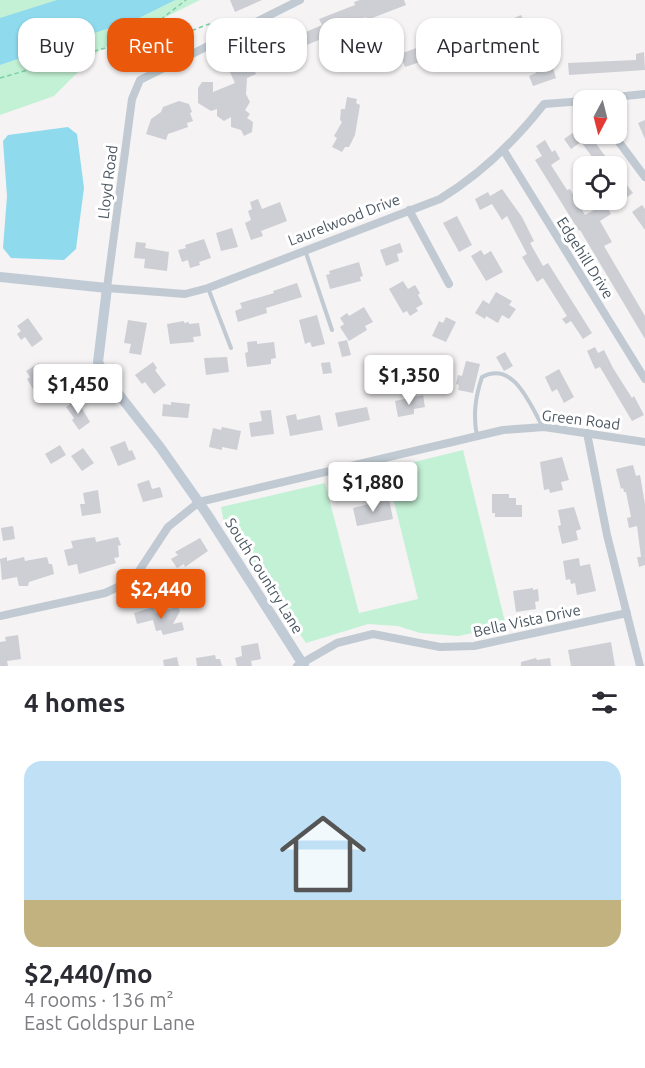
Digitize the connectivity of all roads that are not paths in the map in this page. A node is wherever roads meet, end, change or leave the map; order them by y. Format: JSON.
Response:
{"nodes":[{"id":1,"x":300,"y":0,"type":"edge"},
{"id":2,"x":645,"y":94,"type":"edge"},
{"id":3,"x":627,"y":96,"type":"edge"},
{"id":4,"x":573,"y":102,"type":"edge"},
{"id":5,"x":620,"y":144,"type":"edge"},
{"id":6,"x":504,"y":151,"type":"junction"},
{"id":7,"x":645,"y":177,"type":"edge"},
{"id":8,"x":409,"y":210,"type":"junction"},
{"id":9,"x":305,"y":250,"type":"junction"},
{"id":10,"x":0,"y":277,"type":"edge"},
{"id":11,"x":449,"y":284,"type":"dead end"},
{"id":12,"x":107,"y":288,"type":"junction"},
{"id":13,"x":208,"y":288,"type":"junction"},
{"id":14,"x":332,"y":330,"type":"dead end"},
{"id":15,"x":231,"y":348,"type":"dead end"},
{"id":16,"x":645,"y":379,"type":"edge"},
{"id":17,"x":544,"y":427,"type":"junction"},
{"id":18,"x":587,"y":433,"type":"junction"},
{"id":19,"x":477,"y":437,"type":"junction"},
{"id":20,"x":645,"y":442,"type":"edge"},
{"id":21,"x":199,"y":502,"type":"junction"},
{"id":22,"x":627,"y":613,"type":"junction"},
{"id":23,"x":0,"y":616,"type":"edge"},
{"id":24,"x":301,"y":665,"type":"edge"},
{"id":25,"x":640,"y":666,"type":"edge"}],
"edges":[{"from":1,"to":12,"type":"street","name":"Lloyd Road"},
{"from":2,"to":3,"type":"street","name":"Laurelwood Drive"},
{"from":4,"to":6,"type":"street","name":"Laurelwood Drive"},
{"from":5,"to":7,"type":"street"},
{"from":6,"to":8,"type":"street","name":"Laurelwood Drive"},
{"from":6,"to":16,"type":"street","name":"Edgehill Drive"},
{"from":8,"to":9,"type":"street","name":"Laurelwood Drive"},
{"from":8,"to":11,"type":"street"},
{"from":9,"to":13,"type":"street","name":"Laurelwood Drive"},
{"from":9,"to":14,"type":"lane"},
{"from":10,"to":12,"type":"street"},
{"from":12,"to":13,"type":"street","name":"Laurelwood Drive"},
{"from":12,"to":21,"type":"street","name":"South Country Lane"},
{"from":13,"to":15,"type":"lane"},
{"from":17,"to":18,"type":"street","name":"Green Road"},
{"from":17,"to":19,"type":"street","name":"Green Road"},
{"from":17,"to":19,"type":"lane"},
{"from":18,"to":20,"type":"street","name":"Green Road"},
{"from":18,"to":22,"type":"street"},
{"from":19,"to":21,"type":"street","name":"Green Road"},
{"from":21,"to":23,"type":"street"},
{"from":21,"to":24,"type":"street","name":"South Country Lane"},
{"from":22,"to":24,"type":"street","name":"Bella Vista Drive"},
{"from":22,"to":25,"type":"street"}]}
